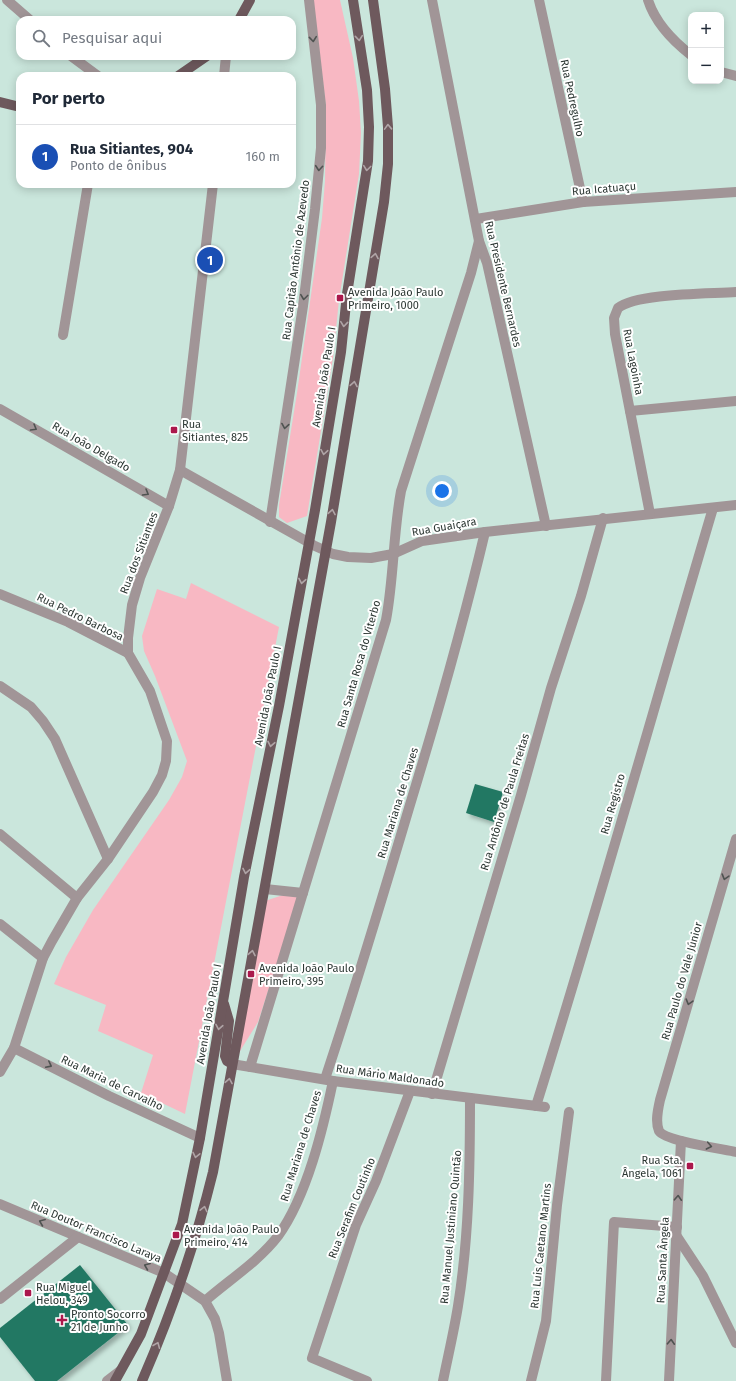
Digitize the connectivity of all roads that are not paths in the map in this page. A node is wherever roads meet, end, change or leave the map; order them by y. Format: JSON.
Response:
{"nodes":[{"id":1,"x":7,"y":0,"type":"edge"},
{"id":2,"x":250,"y":0,"type":"edge"},
{"id":3,"x":309,"y":0,"type":"edge"},
{"id":4,"x":353,"y":0,"type":"edge"},
{"id":5,"x":373,"y":0,"type":"edge"},
{"id":6,"x":432,"y":0,"type":"edge"},
{"id":7,"x":538,"y":0,"type":"edge"},
{"id":8,"x":648,"y":0,"type":"edge"},
{"id":9,"x":25,"y":16,"type":"edge"},
{"id":10,"x":241,"y":16,"type":"edge"},
{"id":11,"x":688,"y":52,"type":"edge"},
{"id":12,"x":76,"y":60,"type":"edge"},
{"id":13,"x":201,"y":60,"type":"edge"},
{"id":14,"x":226,"y":60,"type":"edge"},
{"id":15,"x":93,"y":72,"type":"edge"},
{"id":16,"x":184,"y":72,"type":"edge"},
{"id":17,"x":224,"y":72,"type":"edge"},
{"id":18,"x":724,"y":73,"type":"edge"},
{"id":19,"x":736,"y":76,"type":"edge"},
{"id":20,"x":0,"y":102,"type":"edge"},
{"id":21,"x":16,"y":106,"type":"edge"},
{"id":22,"x":87,"y":188,"type":"edge"},
{"id":23,"x":213,"y":188,"type":"edge"},
{"id":24,"x":736,"y":192,"type":"edge"},
{"id":25,"x":583,"y":202,"type":"junction"},
{"id":26,"x":476,"y":219,"type":"junction"},
{"id":27,"x":479,"y":241,"type":"junction"},
{"id":28,"x":736,"y":292,"type":"edge"},
{"id":29,"x":63,"y":335,"type":"dead end"},
{"id":30,"x":736,"y":401,"type":"edge"},
{"id":31,"x":0,"y":408,"type":"edge"},
{"id":32,"x":630,"y":411,"type":"junction"},
{"id":33,"x":180,"y":470,"type":"junction"},
{"id":34,"x":169,"y":506,"type":"junction"},
{"id":35,"x":736,"y":506,"type":"edge"},
{"id":36,"x":713,"y":508,"type":"junction"},
{"id":37,"x":650,"y":514,"type":"junction"},
{"id":38,"x":603,"y":518,"type":"junction"},
{"id":39,"x":270,"y":522,"type":"junction"},
{"id":40,"x":546,"y":526,"type":"junction"},
{"id":41,"x":485,"y":532,"type":"junction"},
{"id":42,"x":309,"y":543,"type":"junction"},
{"id":43,"x":325,"y":551,"type":"junction"},
{"id":44,"x":393,"y":554,"type":"junction"},
{"id":45,"x":0,"y":594,"type":"edge"},
{"id":46,"x":128,"y":654,"type":"junction"},
{"id":47,"x":0,"y":686,"type":"edge"},
{"id":48,"x":0,"y":834,"type":"edge"},
{"id":49,"x":736,"y":839,"type":"edge"},
{"id":50,"x":108,"y":859,"type":"junction"},
{"id":51,"x":265,"y":889,"type":"junction"},
{"id":52,"x":303,"y":893,"type":"junction"},
{"id":53,"x":77,"y":898,"type":"junction"},
{"id":54,"x":0,"y":924,"type":"edge"},
{"id":55,"x":43,"y":958,"type":"junction"},
{"id":56,"x":223,"y":1002,"type":"junction"},
{"id":57,"x":14,"y":1048,"type":"junction"},
{"id":58,"x":232,"y":1064,"type":"junction"},
{"id":59,"x":250,"y":1067,"type":"junction"},
{"id":60,"x":0,"y":1072,"type":"edge"},
{"id":61,"x":329,"y":1080,"type":"junction"},
{"id":62,"x":410,"y":1091,"type":"junction"},
{"id":63,"x":432,"y":1094,"type":"junction"},
{"id":64,"x":470,"y":1098,"type":"junction"},
{"id":65,"x":541,"y":1107,"type":"joint"},
{"id":66,"x":569,"y":1112,"type":"dead end"},
{"id":67,"x":200,"y":1138,"type":"junction"},
{"id":68,"x":681,"y":1141,"type":"junction"},
{"id":69,"x":736,"y":1152,"type":"edge"},
{"id":70,"x":0,"y":1204,"type":"edge"},
{"id":71,"x":676,"y":1231,"type":"junction"},
{"id":72,"x":78,"y":1237,"type":"junction"},
{"id":73,"x":164,"y":1273,"type":"junction"},
{"id":74,"x":181,"y":1285,"type":"junction"},
{"id":75,"x":0,"y":1299,"type":"edge"},
{"id":76,"x":205,"y":1301,"type":"junction"},
{"id":77,"x":736,"y":1343,"type":"edge"},
{"id":78,"x":120,"y":1371,"type":"junction"},
{"id":79,"x":107,"y":1381,"type":"edge"},
{"id":80,"x":115,"y":1381,"type":"edge"},
{"id":81,"x":142,"y":1381,"type":"edge"},
{"id":82,"x":227,"y":1381,"type":"edge"},
{"id":83,"x":367,"y":1381,"type":"edge"},
{"id":84,"x":443,"y":1381,"type":"edge"},
{"id":85,"x":531,"y":1381,"type":"edge"},
{"id":86,"x":606,"y":1381,"type":"edge"},
{"id":87,"x":669,"y":1381,"type":"edge"}],
"edges":[{"from":1,"to":9,"type":"street"},
{"from":2,"to":10,"type":"main road"},
{"from":3,"to":39,"type":"street","name":"Rua Capitão Antônio de Azevedo","one_way":true},
{"from":4,"to":42,"type":"main road","name":"Avenida João Paulo I","one_way":true},
{"from":43,"to":5,"type":"main road","one_way":true},
{"from":6,"to":26,"type":"street","name":"Rua Presidente Bernardes"},
{"from":7,"to":25,"type":"street","name":"Rua Pedregulho"},
{"from":8,"to":11,"type":"street"},
{"from":12,"to":15,"type":"street"},
{"from":13,"to":16,"type":"main road"},
{"from":14,"to":17,"type":"street"},
{"from":18,"to":19,"type":"street"},
{"from":20,"to":21,"type":"main road"},
{"from":22,"to":29,"type":"street"},
{"from":23,"to":33,"type":"street","name":"Rua dos Sitiantes"},
{"from":24,"to":25,"type":"street","name":"Rua Icatuaçu"},
{"from":25,"to":26,"type":"street","name":"Rua Icatuaçu"},
{"from":26,"to":27,"type":"street","name":"Rua Presidente Bernardes"},
{"from":27,"to":40,"type":"street","name":"Rua Presidente Bernardes"},
{"from":27,"to":44,"type":"street","name":"Rua Santa Rosa do Viterbo"},
{"from":28,"to":32,"type":"street","name":"Rua Lagoinha"},
{"from":30,"to":32,"type":"street"},
{"from":31,"to":34,"type":"street","name":"Rua João Delgado","one_way":true},
{"from":32,"to":37,"type":"street","name":"Rua Lagoinha"},
{"from":33,"to":34,"type":"street","name":"Rua dos Sitiantes"},
{"from":33,"to":39,"type":"street","name":"Rua Guaiçara"},
{"from":34,"to":46,"type":"street","name":"Rua dos Sitiantes"},
{"from":35,"to":36,"type":"street","name":"Rua Guaiçara"},
{"from":36,"to":37,"type":"street","name":"Rua Guaiçara"},
{"from":36,"to":65,"type":"street","name":"Rua Registro"},
{"from":37,"to":38,"type":"street","name":"Rua Guaiçara"},
{"from":38,"to":40,"type":"street","name":"Rua Guaiçara"},
{"from":38,"to":63,"type":"street","name":"Rua Antônio de Paula Freitas"},
{"from":39,"to":42,"type":"street","name":"Rua Guaiçara"},
{"from":40,"to":41,"type":"street","name":"Rua Guaiçara"},
{"from":41,"to":44,"type":"street","name":"Rua Guaiçara"},
{"from":41,"to":61,"type":"street","name":"Rua Mariana de Chaves"},
{"from":42,"to":43,"type":"street","name":"Rua Guaiçara"},
{"from":42,"to":56,"type":"main road","name":"Avenida João Paulo I","one_way":true},
{"from":43,"to":44,"type":"street","name":"Rua Guaiçara"},
{"from":43,"to":51,"type":"main road"},
{"from":44,"to":52,"type":"street","name":"Rua Santa Rosa do Viterbo"},
{"from":45,"to":46,"type":"street","name":"Rua Pedro Barbosa"},
{"from":46,"to":50,"type":"street"},
{"from":47,"to":50,"type":"street"},
{"from":48,"to":53,"type":"street"},
{"from":49,"to":68,"type":"street","name":"Rua Paulo do Vale Júnior","one_way":true},
{"from":50,"to":53,"type":"street"},
{"from":51,"to":52,"type":"street"},
{"from":58,"to":51,"type":"main road","one_way":true},
{"from":52,"to":59,"type":"street","name":"Rua Santa Rosa do Viterbo"},
{"from":53,"to":55,"type":"street"},
{"from":54,"to":55,"type":"street"},
{"from":55,"to":57,"type":"street"},
{"from":56,"to":58,"type":"main road"},
{"from":56,"to":67,"type":"main road","name":"Avenida João Paulo I","one_way":true},
{"from":57,"to":60,"type":"street"},
{"from":57,"to":67,"type":"street","name":"Rua Maria de Carvalho","one_way":true},
{"from":58,"to":59,"type":"street","name":"Rua Mário Maldonado"},
{"from":74,"to":58,"type":"main road","one_way":true},
{"from":59,"to":61,"type":"street","name":"Rua Mário Maldonado"},
{"from":61,"to":62,"type":"street","name":"Rua Mário Maldonado"},
{"from":61,"to":76,"type":"street","name":"Rua Mariana de Chaves"},
{"from":62,"to":63,"type":"street","name":"Rua Mário Maldonado"},
{"from":62,"to":83,"type":"street","name":"Rua Serafim Coutinho"},
{"from":63,"to":64,"type":"street","name":"Rua Mário Maldonado"},
{"from":64,"to":65,"type":"street","name":"Rua Mário Maldonado"},
{"from":64,"to":84,"type":"street","name":"Rua Manuel Justiniano Quintão"},
{"from":66,"to":85,"type":"street","name":"Rua Luis Caetano Martins"},
{"from":67,"to":73,"type":"main road","name":"Avenida João Paulo I","one_way":true},
{"from":68,"to":69,"type":"street","one_way":true},
{"from":71,"to":68,"type":"street","name":"Rua Santa Ângela","one_way":true},
{"from":72,"to":70,"type":"street","name":"Rua Doutor Francisco Laraya","one_way":true},
{"from":71,"to":77,"type":"street"},
{"from":71,"to":86,"type":"street"},
{"from":87,"to":71,"type":"street","name":"Rua Santa Ângela","one_way":true},
{"from":73,"to":72,"type":"street","name":"Rua Doutor Francisco Laraya","one_way":true},
{"from":72,"to":75,"type":"street"},
{"from":73,"to":74,"type":"street","name":"Rua Doutor Francisco Laraya"},
{"from":73,"to":78,"type":"main road","name":"Avenida João Paulo I"},
{"from":74,"to":76,"type":"street","name":"Rua Doutor Francisco Laraya"},
{"from":81,"to":74,"type":"main road","one_way":true},
{"from":76,"to":82,"type":"street"},
{"from":78,"to":79,"type":"street"},
{"from":78,"to":80,"type":"main road","name":"Avenida João Paulo I"}]}
